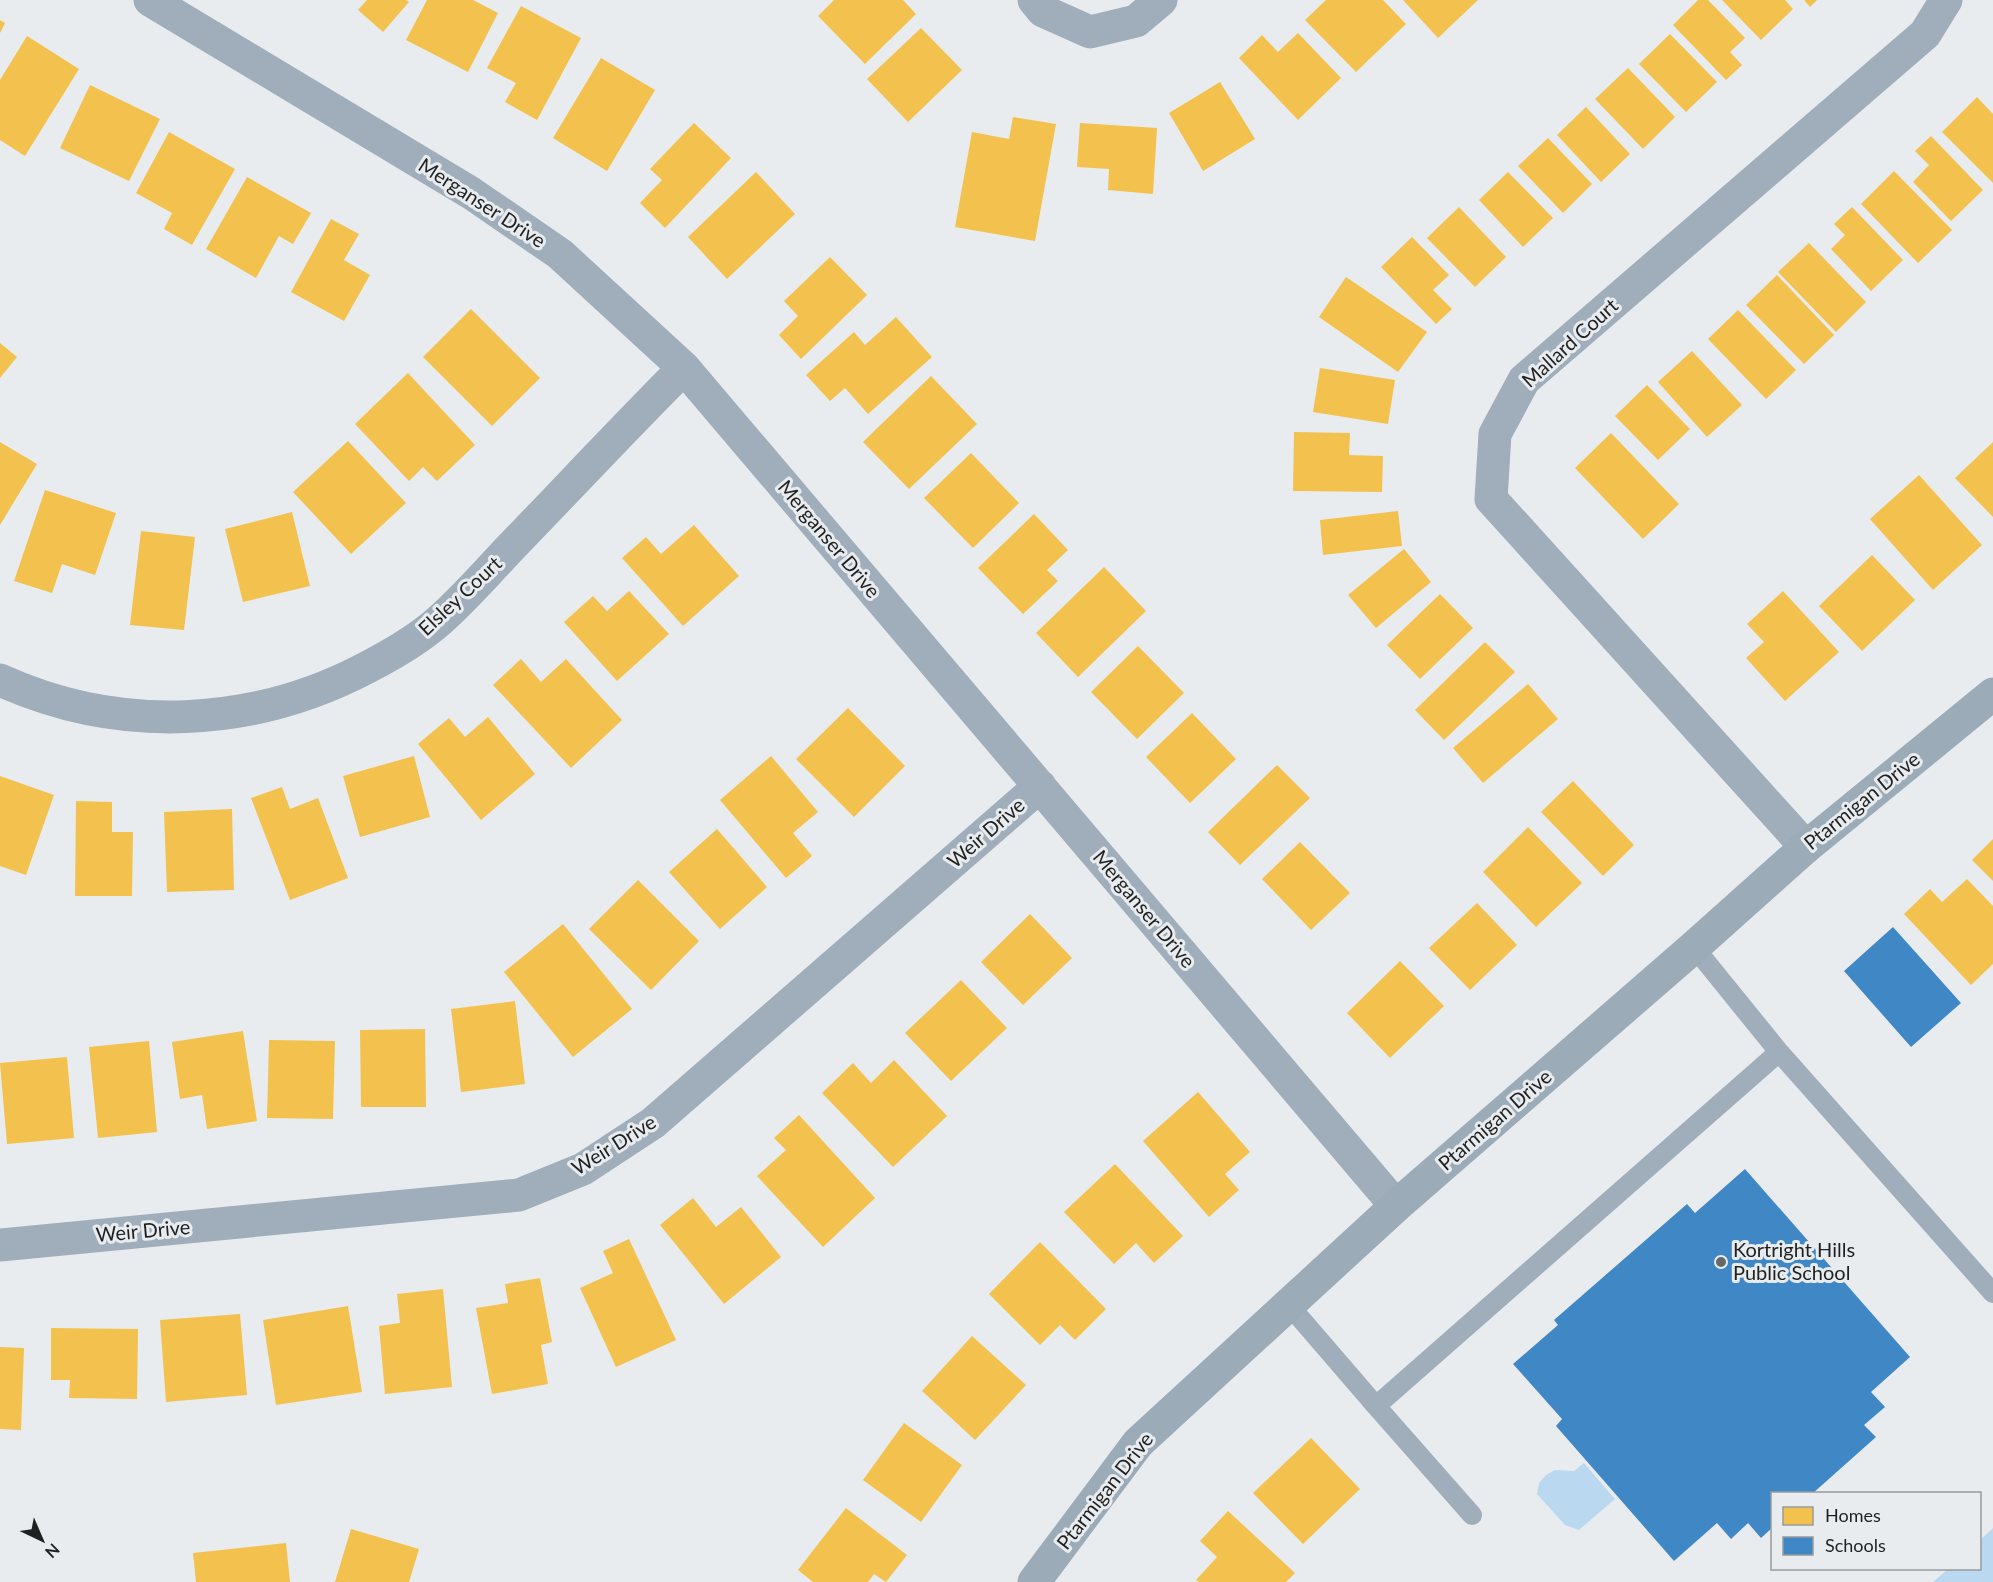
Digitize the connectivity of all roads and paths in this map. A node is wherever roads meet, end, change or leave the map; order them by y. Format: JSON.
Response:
{"nodes":[{"id":1,"x":150,"y":0,"type":"edge"},
{"id":2,"x":1034,"y":0,"type":"edge"},
{"id":3,"x":1161,"y":0,"type":"edge"},
{"id":4,"x":1946,"y":0,"type":"edge"},
{"id":5,"x":684,"y":368,"type":"junction"},
{"id":6,"x":0,"y":680,"type":"edge"},
{"id":7,"x":1993,"y":694,"type":"edge"},
{"id":8,"x":1040,"y":786,"type":"junction"},
{"id":9,"x":1806,"y":847,"type":"junction"},
{"id":10,"x":1695,"y":947,"type":"junction"},
{"id":11,"x":1779,"y":1052,"type":"junction"},
{"id":12,"x":1396,"y":1206,"type":"junction"},
{"id":13,"x":0,"y":1245,"type":"edge"},
{"id":14,"x":1993,"y":1293,"type":"edge"},
{"id":15,"x":1289,"y":1305,"type":"junction"},
{"id":16,"x":1376,"y":1406,"type":"junction"},
{"id":17,"x":1472,"y":1515,"type":"dead end"},
{"id":18,"x":1034,"y":1582,"type":"edge"}],
"edges":[{"from":1,"to":5,"type":"street","name":"Merganser Drive"},
{"from":2,"to":3,"type":"street"},
{"from":4,"to":9,"type":"street","name":"Mallard Court"},
{"from":5,"to":6,"type":"street","name":"Elsley Court"},
{"from":5,"to":8,"type":"street","name":"Merganser Drive"},
{"from":7,"to":9,"type":"street","name":"Ptarmigan Drive"},
{"from":8,"to":12,"type":"street","name":"Merganser Drive"},
{"from":8,"to":13,"type":"street","name":"Weir Drive"},
{"from":9,"to":10,"type":"street","name":"Ptarmigan Drive"},
{"from":10,"to":11,"type":"lane"},
{"from":10,"to":12,"type":"street","name":"Ptarmigan Drive"},
{"from":11,"to":14,"type":"lane"},
{"from":11,"to":16,"type":"lane"},
{"from":12,"to":15,"type":"street","name":"Ptarmigan Drive"},
{"from":15,"to":16,"type":"lane"},
{"from":15,"to":18,"type":"street","name":"Ptarmigan Drive"},
{"from":16,"to":17,"type":"lane"}]}
